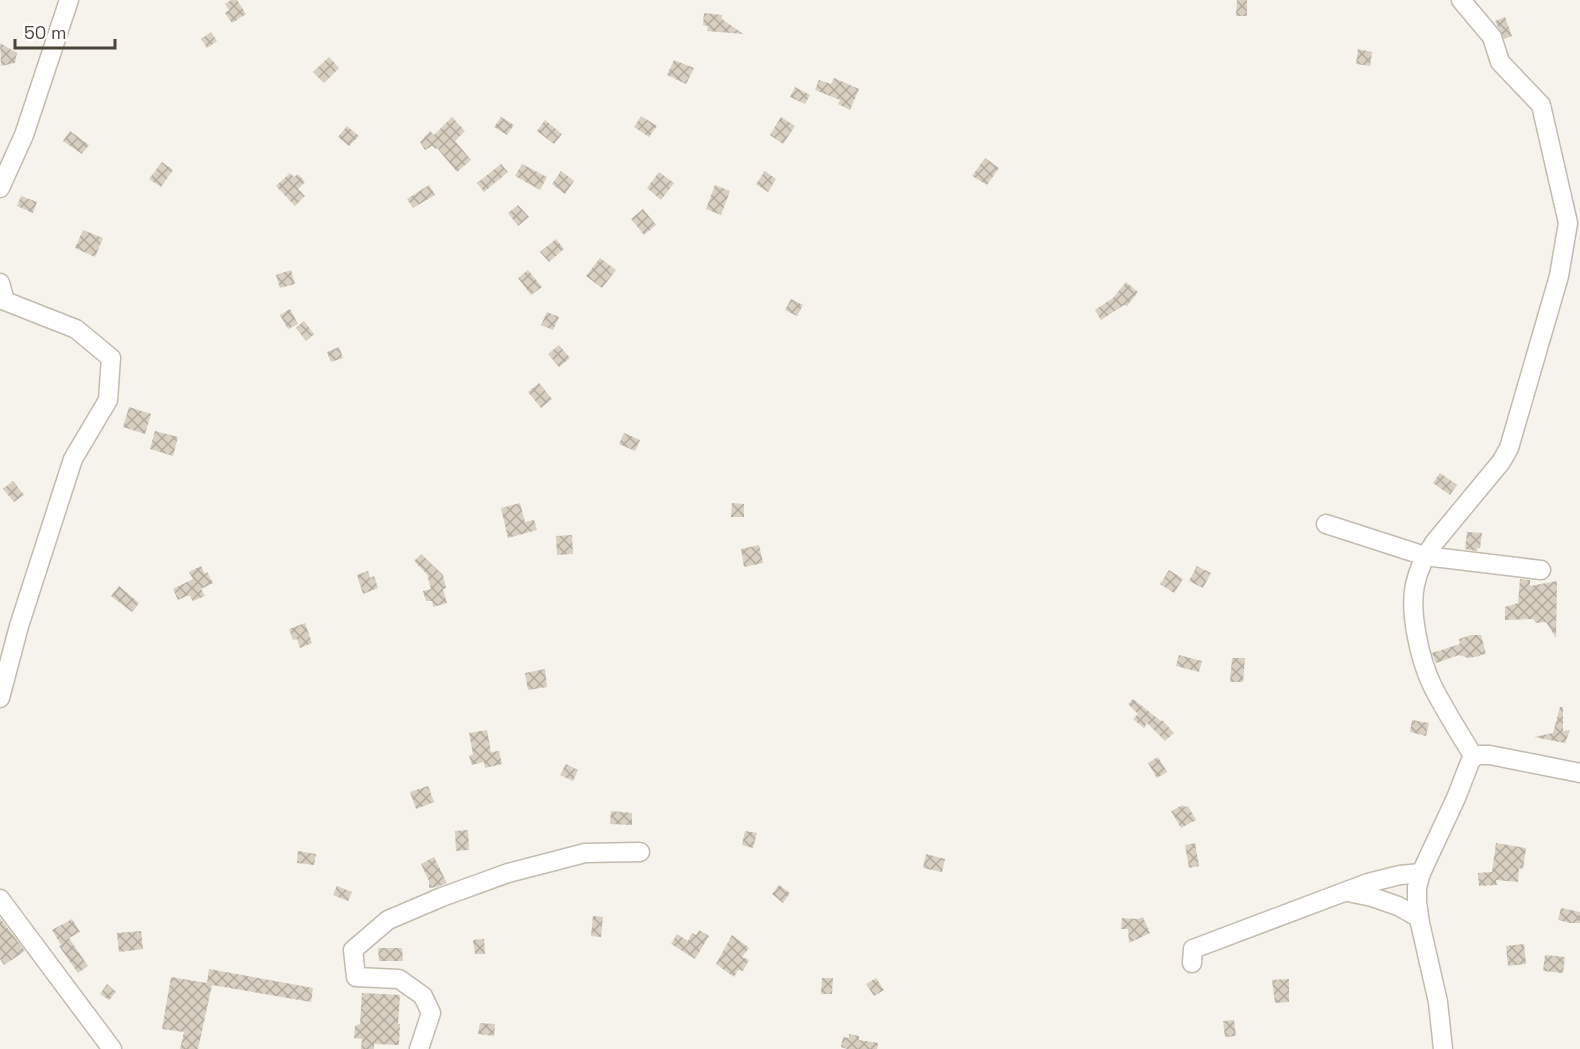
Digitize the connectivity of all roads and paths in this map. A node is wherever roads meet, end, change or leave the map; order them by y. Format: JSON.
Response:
{"nodes":[{"id":1,"x":69,"y":0,"type":"edge"},
{"id":2,"x":1461,"y":0,"type":"edge"},
{"id":3,"x":0,"y":188,"type":"edge"},
{"id":4,"x":0,"y":283,"type":"edge"},
{"id":5,"x":1326,"y":524,"type":"dead end"},
{"id":6,"x":1425,"y":556,"type":"junction"},
{"id":7,"x":1541,"y":570,"type":"dead end"},
{"id":8,"x":0,"y":699,"type":"edge"},
{"id":9,"x":1474,"y":757,"type":"junction"},
{"id":10,"x":1580,"y":773,"type":"edge"},
{"id":11,"x":640,"y":852,"type":"dead end"},
{"id":12,"x":1421,"y":873,"type":"junction"},
{"id":13,"x":1348,"y":892,"type":"junction"},
{"id":14,"x":0,"y":899,"type":"edge"},
{"id":15,"x":1419,"y":918,"type":"junction"},
{"id":16,"x":1192,"y":963,"type":"dead end"},
{"id":17,"x":112,"y":1049,"type":"edge"},
{"id":18,"x":419,"y":1049,"type":"edge"},
{"id":19,"x":1443,"y":1049,"type":"edge"}],
"edges":[{"from":1,"to":3,"type":"street"},
{"from":2,"to":6,"type":"street"},
{"from":4,"to":8,"type":"street"},
{"from":5,"to":6,"type":"street"},
{"from":6,"to":7,"type":"street"},
{"from":6,"to":9,"type":"street"},
{"from":9,"to":10,"type":"street"},
{"from":9,"to":12,"type":"street"},
{"from":11,"to":18,"type":"street"},
{"from":12,"to":13,"type":"street"},
{"from":12,"to":15,"type":"street"},
{"from":13,"to":15,"type":"street"},
{"from":13,"to":16,"type":"street"},
{"from":14,"to":17,"type":"street"},
{"from":15,"to":19,"type":"street"}]}
